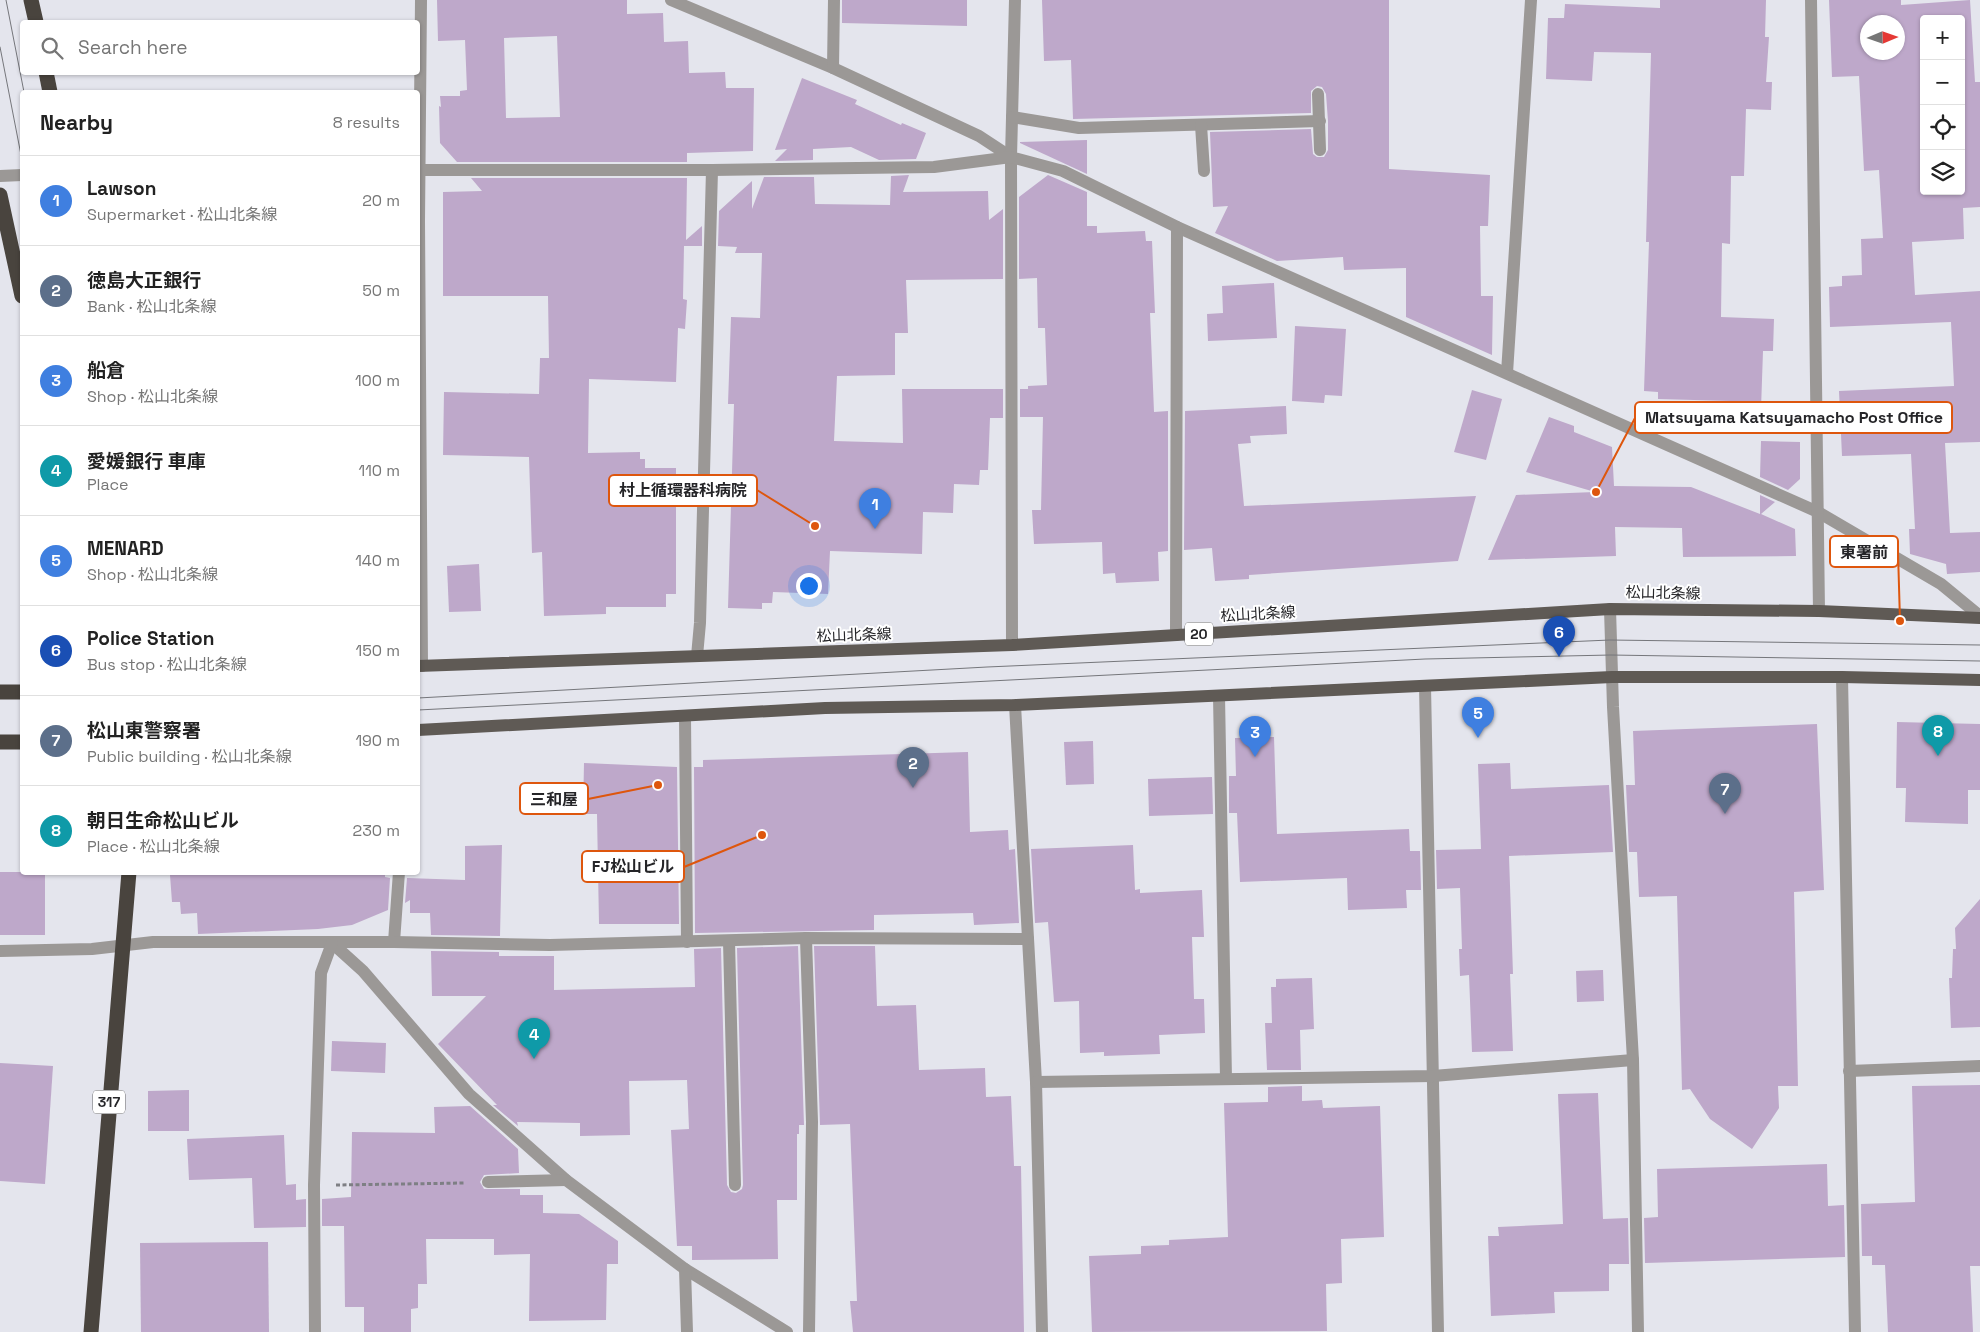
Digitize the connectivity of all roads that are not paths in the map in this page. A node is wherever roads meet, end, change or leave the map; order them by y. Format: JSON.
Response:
{"nodes":[{"id":1,"x":32,"y":0,"type":"edge"},
{"id":2,"x":421,"y":0,"type":"edge"},
{"id":3,"x":671,"y":0,"type":"edge"},
{"id":4,"x":834,"y":0,"type":"edge"},
{"id":5,"x":1014,"y":0,"type":"edge"},
{"id":6,"x":1531,"y":0,"type":"edge"},
{"id":7,"x":1811,"y":0,"type":"edge"},
{"id":8,"x":36,"y":20,"type":"edge"},
{"id":9,"x":833,"y":68,"type":"junction"},
{"id":10,"x":47,"y":75,"type":"edge"},
{"id":11,"x":50,"y":90,"type":"edge"},
{"id":12,"x":1318,"y":94,"type":"dead end"},
{"id":13,"x":1012,"y":117,"type":"junction"},
{"id":14,"x":1320,"y":121,"type":"junction"},
{"id":15,"x":1201,"y":125,"type":"junction"},
{"id":16,"x":1320,"y":150,"type":"dead end"},
{"id":17,"x":1011,"y":157,"type":"junction"},
{"id":18,"x":420,"y":170,"type":"joint"},
{"id":19,"x":712,"y":170,"type":"junction"},
{"id":20,"x":1204,"y":171,"type":"dead end"},
{"id":21,"x":20,"y":175,"type":"edge"},
{"id":22,"x":0,"y":176,"type":"edge"},
{"id":23,"x":0,"y":195,"type":"edge"},
{"id":24,"x":1177,"y":227,"type":"junction"},
{"id":25,"x":17,"y":242,"type":"edge"},
{"id":26,"x":20,"y":274,"type":"edge"},
{"id":27,"x":1507,"y":374,"type":"junction"},
{"id":28,"x":1818,"y":512,"type":"junction"},
{"id":29,"x":1610,"y":609,"type":"junction"},
{"id":30,"x":1819,"y":611,"type":"junction"},
{"id":31,"x":1980,"y":617,"type":"edge"},
{"id":32,"x":1176,"y":636,"type":"junction"},
{"id":33,"x":1012,"y":645,"type":"junction"},
{"id":34,"x":697,"y":656,"type":"junction"},
{"id":35,"x":420,"y":666,"type":"edge"},
{"id":36,"x":1612,"y":677,"type":"junction"},
{"id":37,"x":1842,"y":677,"type":"junction"},
{"id":38,"x":1980,"y":680,"type":"edge"},
{"id":39,"x":1426,"y":686,"type":"junction"},
{"id":40,"x":0,"y":692,"type":"edge"},
{"id":41,"x":20,"y":692,"type":"edge"},
{"id":42,"x":1219,"y":696,"type":"junction"},
{"id":43,"x":1015,"y":705,"type":"junction"},
{"id":44,"x":685,"y":716,"type":"junction"},
{"id":45,"x":420,"y":730,"type":"edge"},
{"id":46,"x":0,"y":742,"type":"edge"},
{"id":47,"x":20,"y":742,"type":"edge"},
{"id":48,"x":129,"y":875,"type":"edge"},
{"id":49,"x":399,"y":875,"type":"edge"},
{"id":50,"x":806,"y":938,"type":"junction"},
{"id":51,"x":1028,"y":939,"type":"junction"},
{"id":52,"x":729,"y":941,"type":"junction"},
{"id":53,"x":332,"y":942,"type":"junction"},
{"id":54,"x":394,"y":942,"type":"junction"},
{"id":55,"x":687,"y":942,"type":"junction"},
{"id":56,"x":121,"y":946,"type":"junction"},
{"id":57,"x":0,"y":951,"type":"edge"},
{"id":58,"x":1633,"y":1060,"type":"junction"},
{"id":59,"x":1980,"y":1066,"type":"edge"},
{"id":60,"x":1849,"y":1071,"type":"junction"},
{"id":61,"x":1432,"y":1076,"type":"junction"},
{"id":62,"x":1226,"y":1079,"type":"junction"},
{"id":63,"x":1036,"y":1082,"type":"junction"},
{"id":64,"x":566,"y":1180,"type":"junction"},
{"id":65,"x":488,"y":1182,"type":"road end"},
{"id":66,"x":736,"y":1185,"type":"dead end"},
{"id":67,"x":685,"y":1269,"type":"junction"},
{"id":68,"x":90,"y":1332,"type":"edge"},
{"id":69,"x":315,"y":1332,"type":"edge"},
{"id":70,"x":687,"y":1332,"type":"edge"},
{"id":71,"x":787,"y":1332,"type":"edge"},
{"id":72,"x":809,"y":1332,"type":"edge"},
{"id":73,"x":1042,"y":1332,"type":"edge"},
{"id":74,"x":1438,"y":1332,"type":"edge"},
{"id":75,"x":1638,"y":1332,"type":"edge"},
{"id":76,"x":1855,"y":1332,"type":"edge"}],
"edges":[{"from":1,"to":8,"type":"highway"},
{"from":2,"to":18,"type":"street"},
{"from":3,"to":9,"type":"street"},
{"from":4,"to":9,"type":"street"},
{"from":5,"to":13,"type":"street"},
{"from":6,"to":27,"type":"street"},
{"from":7,"to":28,"type":"street"},
{"from":9,"to":17,"type":"street"},
{"from":10,"to":11,"type":"highway"},
{"from":12,"to":14,"type":"street"},
{"from":13,"to":15,"type":"street"},
{"from":13,"to":17,"type":"street"},
{"from":14,"to":15,"type":"street"},
{"from":14,"to":16,"type":"street"},
{"from":15,"to":20,"type":"street"},
{"from":17,"to":19,"type":"street"},
{"from":17,"to":24,"type":"street"},
{"from":17,"to":33,"type":"street"},
{"from":18,"to":19,"type":"street"},
{"from":19,"to":34,"type":"street"},
{"from":21,"to":22,"type":"street"},
{"from":23,"to":25,"type":"highway"},
{"from":24,"to":27,"type":"street"},
{"from":24,"to":32,"type":"street"},
{"from":25,"to":26,"type":"highway"},
{"from":27,"to":28,"type":"street"},
{"from":28,"to":30,"type":"street"},
{"from":28,"to":31,"type":"street"},
{"from":29,"to":30,"type":"main road","name":"松山北条線","number":"20"},
{"from":29,"to":32,"type":"main road","name":"松山北条線","number":"20"},
{"from":29,"to":36,"type":"street"},
{"from":30,"to":31,"type":"main road","name":"松山北条線","number":"20"},
{"from":32,"to":33,"type":"main road","name":"松山北条線","number":"20"},
{"from":33,"to":34,"type":"main road","name":"松山北条線","number":"20"},
{"from":34,"to":35,"type":"main road","name":"松山北条線","number":"20"},
{"from":36,"to":37,"type":"main road"},
{"from":36,"to":39,"type":"main road"},
{"from":36,"to":58,"type":"street"},
{"from":37,"to":38,"type":"main road"},
{"from":37,"to":60,"type":"street"},
{"from":39,"to":42,"type":"main road"},
{"from":39,"to":61,"type":"street"},
{"from":40,"to":41,"type":"highway"},
{"from":42,"to":43,"type":"main road"},
{"from":42,"to":62,"type":"street"},
{"from":43,"to":44,"type":"main road"},
{"from":43,"to":51,"type":"street"},
{"from":44,"to":45,"type":"main road"},
{"from":44,"to":55,"type":"street"},
{"from":46,"to":47,"type":"highway"},
{"from":48,"to":56,"type":"highway","number":"317"},
{"from":49,"to":54,"type":"street"},
{"from":50,"to":51,"type":"street"},
{"from":50,"to":52,"type":"street"},
{"from":50,"to":72,"type":"street"},
{"from":51,"to":63,"type":"street"},
{"from":52,"to":55,"type":"street"},
{"from":52,"to":66,"type":"street"},
{"from":53,"to":54,"type":"street"},
{"from":53,"to":56,"type":"street"},
{"from":53,"to":64,"type":"street"},
{"from":53,"to":69,"type":"street"},
{"from":54,"to":55,"type":"street"},
{"from":56,"to":57,"type":"street"},
{"from":56,"to":68,"type":"highway","number":"317"},
{"from":58,"to":61,"type":"street"},
{"from":58,"to":75,"type":"street"},
{"from":59,"to":60,"type":"street"},
{"from":60,"to":76,"type":"street"},
{"from":61,"to":62,"type":"street"},
{"from":61,"to":74,"type":"street"},
{"from":62,"to":63,"type":"street"},
{"from":63,"to":73,"type":"street"},
{"from":64,"to":65,"type":"street"},
{"from":64,"to":67,"type":"street"},
{"from":67,"to":70,"type":"street"},
{"from":67,"to":71,"type":"street"}]}
